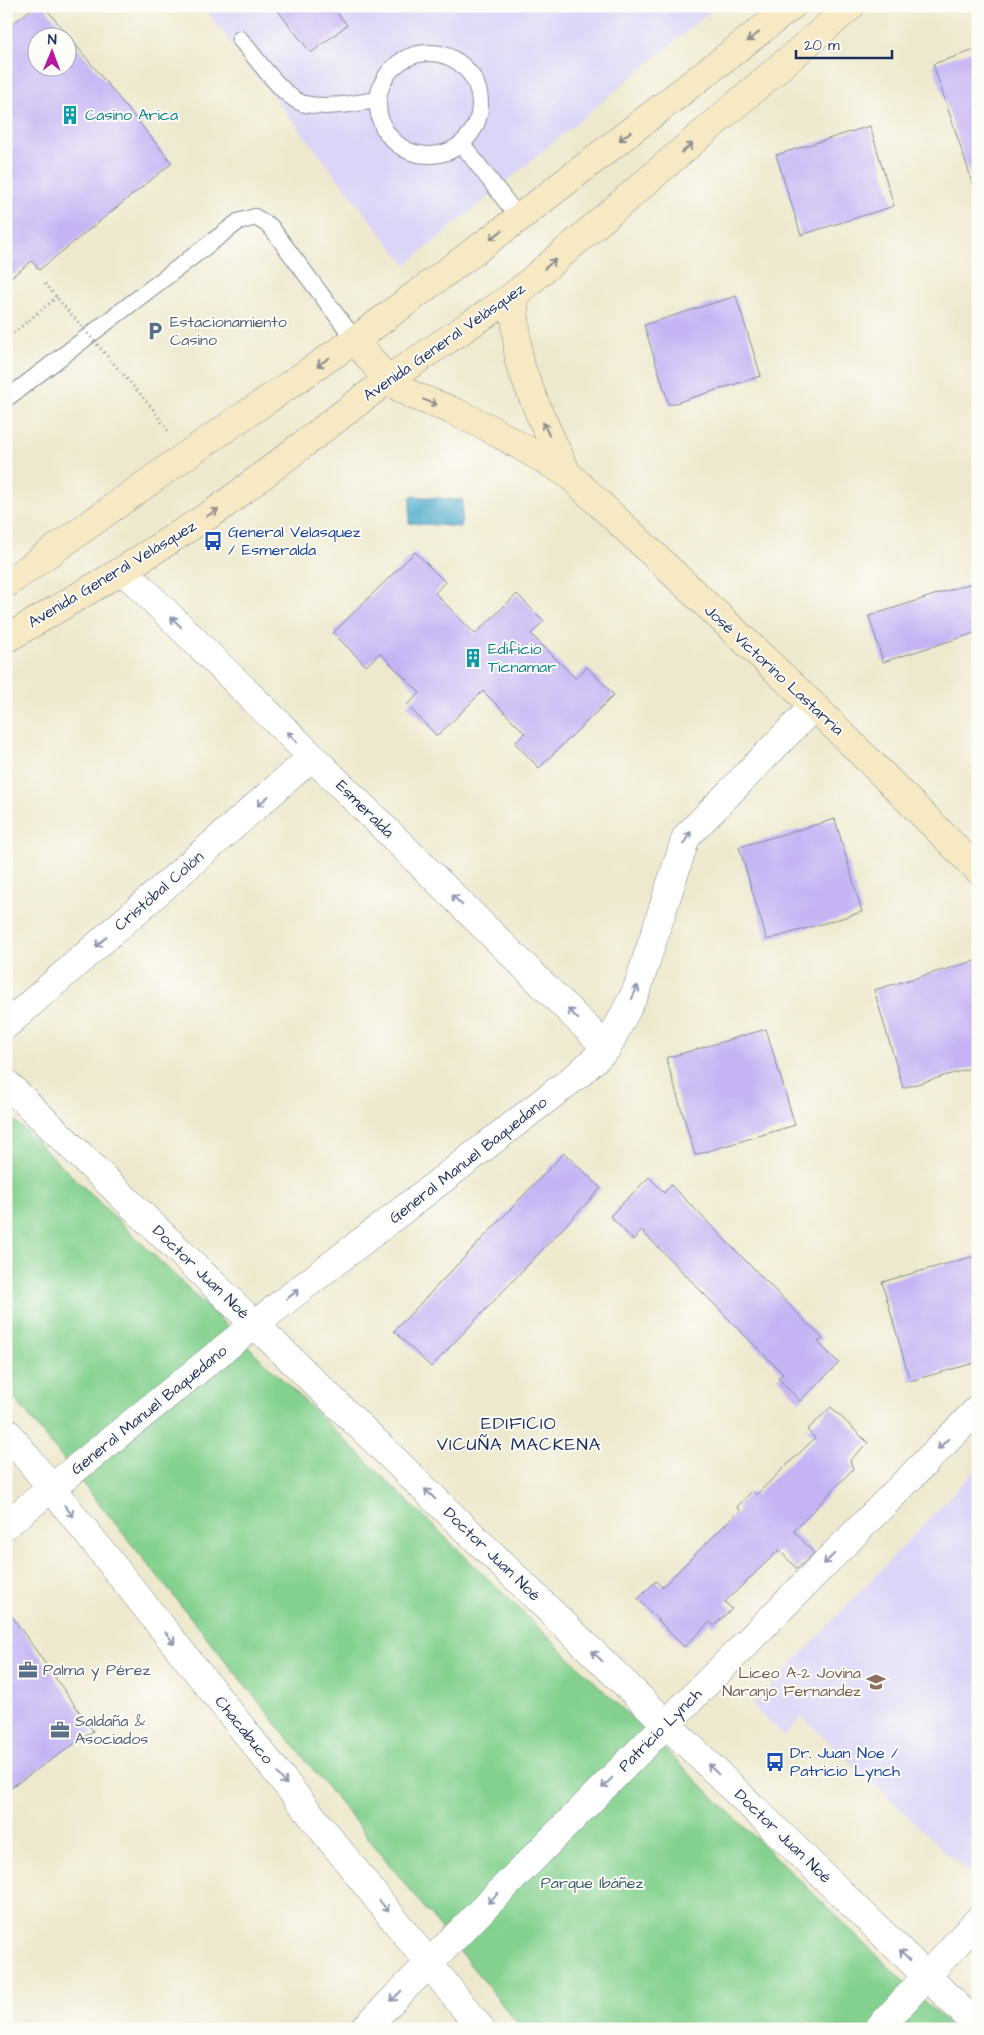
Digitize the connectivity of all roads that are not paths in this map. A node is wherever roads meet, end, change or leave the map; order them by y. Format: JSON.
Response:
{"nodes":[{"id":1,"x":792,"y":6,"type":"edge"},
{"id":2,"x":851,"y":6,"type":"edge"},
{"id":3,"x":240,"y":39,"type":"dead end"},
{"id":4,"x":378,"y":100,"type":"junction"},
{"id":5,"x":462,"y":144,"type":"junction"},
{"id":6,"x":519,"y":218,"type":"junction"},
{"id":7,"x":513,"y":296,"type":"junction"},
{"id":8,"x":355,"y":340,"type":"junction"},
{"id":9,"x":387,"y":380,"type":"junction"},
{"id":10,"x":6,"y":399,"type":"edge"},
{"id":11,"x":566,"y":473,"type":"junction"},
{"id":12,"x":123,"y":570,"type":"junction"},
{"id":13,"x":6,"y":584,"type":"edge"},
{"id":14,"x":6,"y":638,"type":"edge"},
{"id":15,"x":814,"y":706,"type":"junction"},
{"id":16,"x":312,"y":757,"type":"junction"},
{"id":17,"x":978,"y":870,"type":"edge"},
{"id":18,"x":6,"y":1025,"type":"edge"},
{"id":19,"x":607,"y":1048,"type":"junction"},
{"id":20,"x":6,"y":1083,"type":"edge"},
{"id":21,"x":255,"y":1324,"type":"junction"},
{"id":22,"x":978,"y":1409,"type":"edge"},
{"id":23,"x":6,"y":1431,"type":"edge"},
{"id":24,"x":52,"y":1488,"type":"junction"},
{"id":25,"x":6,"y":1525,"type":"edge"},
{"id":26,"x":666,"y":1723,"type":"junction"},
{"id":27,"x":978,"y":1920,"type":"edge"},
{"id":28,"x":429,"y":1963,"type":"junction"},
{"id":29,"x":926,"y":1976,"type":"junction"},
{"id":30,"x":978,"y":2026,"type":"edge"},
{"id":31,"x":364,"y":2029,"type":"edge"},
{"id":32,"x":482,"y":2029,"type":"edge"},
{"id":33,"x":878,"y":2029,"type":"edge"}],
"edges":[{"from":1,"to":6,"type":"main road","one_way":true},
{"from":7,"to":2,"type":"main road","name":"Avenida General Velásquez","one_way":true},
{"from":3,"to":4,"type":"lane"},
{"from":4,"to":5,"type":"lane"},
{"from":4,"to":5,"type":"lane"},
{"from":5,"to":6,"type":"lane"},
{"from":6,"to":8,"type":"main road","one_way":true},
{"from":7,"to":9,"type":"main road","name":"Avenida General Velásquez"},
{"from":11,"to":7,"type":"main road","name":"José Victorino Lastarria","one_way":true},
{"from":8,"to":9,"type":"main road","name":"José Victorino Lastarria"},
{"from":8,"to":10,"type":"lane"},
{"from":8,"to":13,"type":"main road","one_way":true},
{"from":9,"to":11,"type":"main road","name":"José Victorino Lastarria","one_way":true},
{"from":12,"to":9,"type":"main road","name":"Avenida General Velásquez","one_way":true},
{"from":11,"to":15,"type":"main road","name":"José Victorino Lastarria"},
{"from":12,"to":14,"type":"main road","name":"Avenida General Velásquez"},
{"from":16,"to":12,"type":"street","name":"Esmeralda","one_way":true},
{"from":15,"to":17,"type":"main road","name":"José Victorino Lastarria"},
{"from":19,"to":15,"type":"street","name":"General Manuel Baquedano","one_way":true},
{"from":16,"to":18,"type":"street","name":"Cristóbal Colón","one_way":true},
{"from":19,"to":16,"type":"street","name":"Esmeralda","one_way":true},
{"from":21,"to":19,"type":"street","name":"General Manuel Baquedano","one_way":true},
{"from":20,"to":21,"type":"street","name":"Doctor Juan Noé"},
{"from":21,"to":24,"type":"street","name":"General Manuel Baquedano"},
{"from":26,"to":21,"type":"street","name":"Doctor Juan Noé","one_way":true},
{"from":22,"to":26,"type":"street","name":"Patricio Lynch","one_way":true},
{"from":23,"to":24,"type":"street","name":"Chacabuco"},
{"from":24,"to":25,"type":"street","name":"General Manuel Baquedano"},
{"from":24,"to":28,"type":"street","name":"Chacabuco","one_way":true},
{"from":26,"to":28,"type":"street","name":"Patricio Lynch","one_way":true},
{"from":29,"to":26,"type":"street","name":"Doctor Juan Noé","one_way":true},
{"from":27,"to":29,"type":"street"},
{"from":28,"to":31,"type":"street","name":"Patricio Lynch","one_way":true},
{"from":28,"to":32,"type":"street","name":"Chacabuco"},
{"from":29,"to":30,"type":"street","name":"Doctor Juan Noé"},
{"from":29,"to":33,"type":"street"}]}
